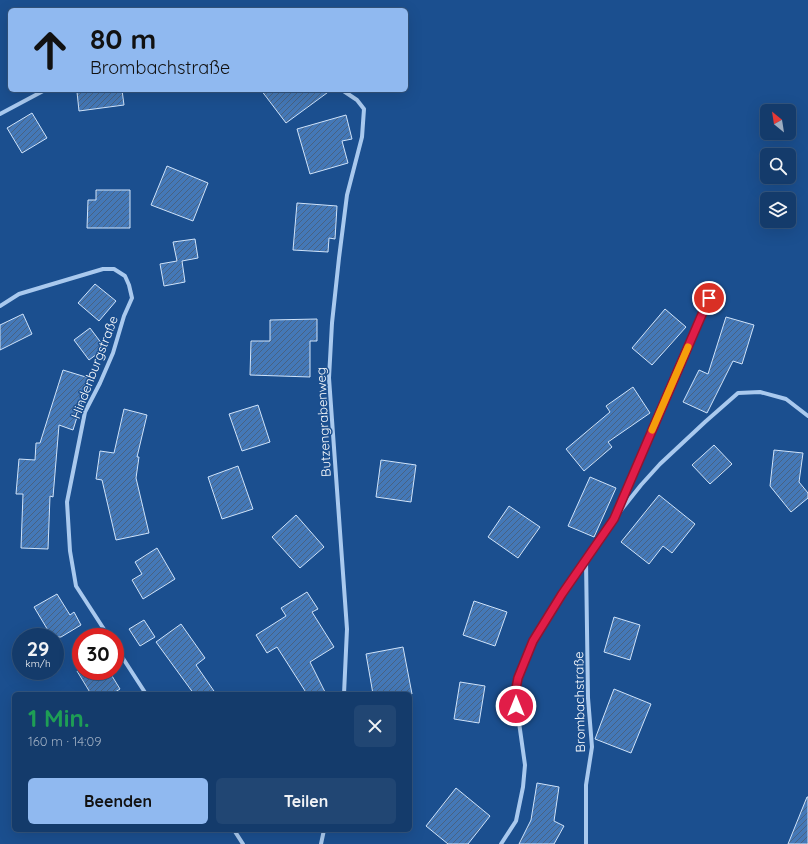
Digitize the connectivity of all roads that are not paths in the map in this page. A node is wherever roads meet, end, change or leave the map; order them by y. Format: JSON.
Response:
{"nodes":[{"id":1,"x":41,"y":92,"type":"edge"},
{"id":2,"x":345,"y":92,"type":"edge"},
{"id":3,"x":0,"y":114,"type":"edge"},
{"id":4,"x":709,"y":298,"type":"dead end"},
{"id":5,"x":0,"y":306,"type":"edge"},
{"id":6,"x":808,"y":416,"type":"edge"},
{"id":7,"x":614,"y":519,"type":"junction"},
{"id":8,"x":586,"y":560,"type":"junction"},
{"id":9,"x":103,"y":628,"type":"edge"},
{"id":10,"x":124,"y":660,"type":"edge"},
{"id":11,"x":145,"y":692,"type":"edge"},
{"id":12,"x":344,"y":692,"type":"edge"},
{"id":13,"x":235,"y":832,"type":"edge"},
{"id":14,"x":324,"y":832,"type":"edge"},
{"id":15,"x":242,"y":844,"type":"edge"},
{"id":16,"x":321,"y":844,"type":"edge"},
{"id":17,"x":501,"y":844,"type":"edge"},
{"id":18,"x":586,"y":844,"type":"edge"}],
"edges":[{"from":1,"to":3,"type":"street"},
{"from":2,"to":12,"type":"street","name":"Butzengrabenweg"},
{"from":4,"to":7,"type":"street"},
{"from":5,"to":9,"type":"street","name":"Hindenburgstraße"},
{"from":6,"to":7,"type":"street"},
{"from":7,"to":8,"type":"street"},
{"from":8,"to":17,"type":"street"},
{"from":8,"to":18,"type":"street","name":"Brombachstraße"},
{"from":10,"to":11,"type":"street"},
{"from":13,"to":15,"type":"street"},
{"from":14,"to":16,"type":"street"}]}
